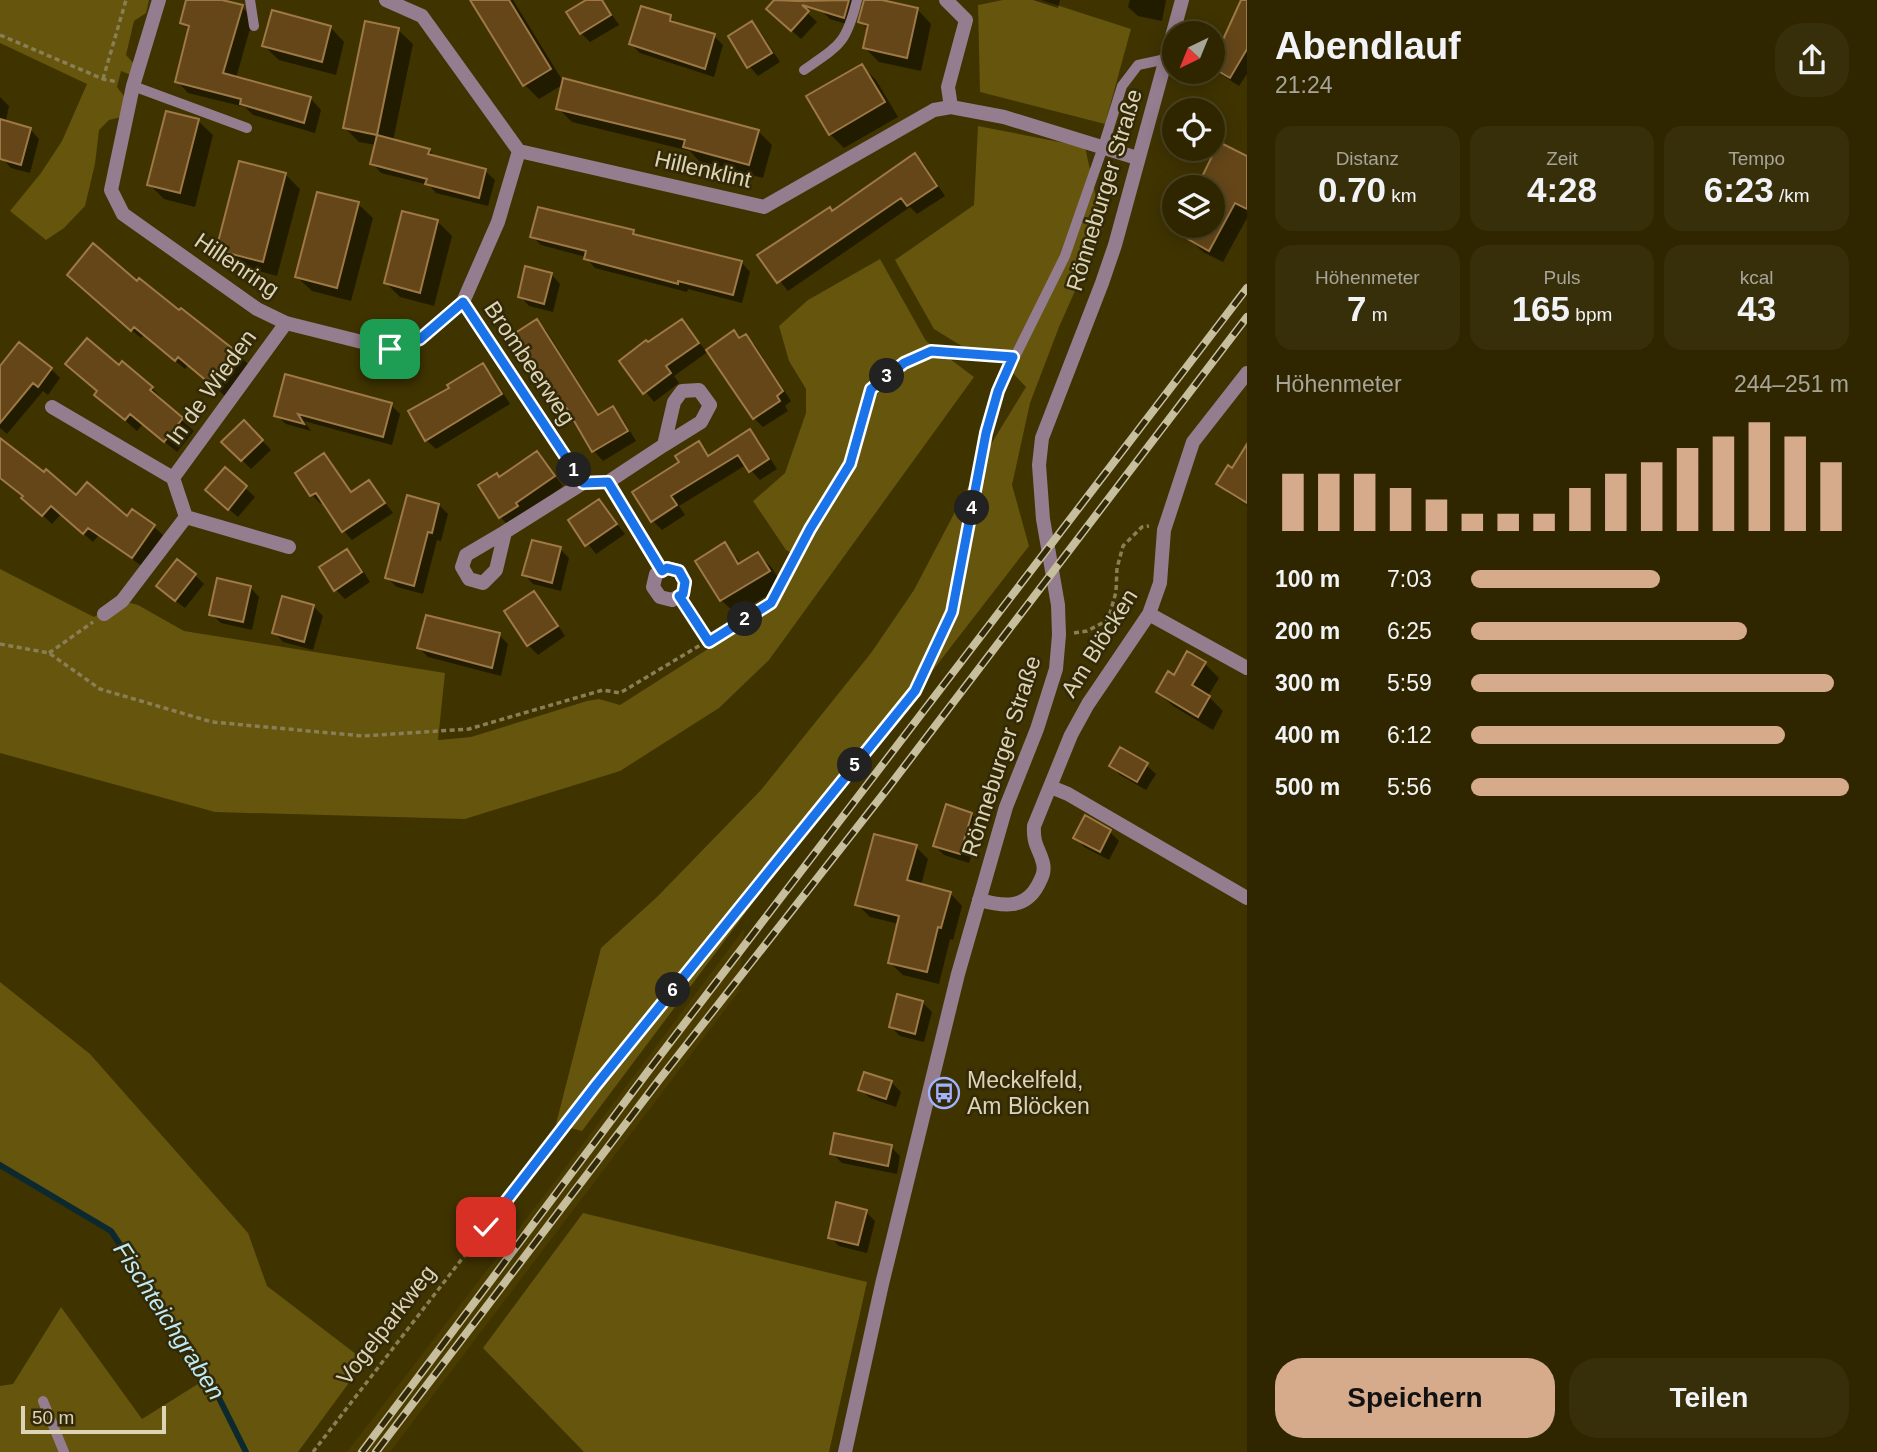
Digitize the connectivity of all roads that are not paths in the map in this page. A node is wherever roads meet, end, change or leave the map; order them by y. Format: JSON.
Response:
{"nodes":[{"id":1,"x":159,"y":0,"type":"edge"},
{"id":2,"x":250,"y":0,"type":"edge"},
{"id":3,"x":857,"y":0,"type":"edge"},
{"id":4,"x":946,"y":0,"type":"edge"},
{"id":5,"x":1182,"y":0,"type":"edge"},
{"id":6,"x":391,"y":1,"type":"edge"},
{"id":7,"x":1176,"y":21,"type":"edge"},
{"id":8,"x":254,"y":26,"type":"dead end"},
{"id":9,"x":1162,"y":60,"type":"edge"},
{"id":10,"x":804,"y":70,"type":"dead end"},
{"id":11,"x":1162,"y":73,"type":"edge"},
{"id":12,"x":133,"y":86,"type":"junction"},
{"id":13,"x":951,"y":107,"type":"junction"},
{"id":14,"x":247,"y":128,"type":"dead end"},
{"id":15,"x":1103,"y":147,"type":"junction"},
{"id":16,"x":519,"y":151,"type":"junction"},
{"id":17,"x":1137,"y":158,"type":"junction"},
{"id":18,"x":463,"y":302,"type":"junction"},
{"id":19,"x":286,"y":323,"type":"junction"},
{"id":20,"x":1247,"y":373,"type":"edge"},
{"id":21,"x":52,"y":407,"type":"dead end"},
{"id":22,"x":664,"y":445,"type":"dead end"},
{"id":23,"x":173,"y":478,"type":"junction"},
{"id":24,"x":608,"y":482,"type":"junction"},
{"id":25,"x":583,"y":483,"type":"junction"},
{"id":26,"x":186,"y":517,"type":"junction"},
{"id":27,"x":505,"y":532,"type":"dead end"},
{"id":28,"x":289,"y":547,"type":"dead end"},
{"id":29,"x":662,"y":571,"type":"junction"},
{"id":30,"x":104,"y":614,"type":"road end"},
{"id":31,"x":1149,"y":614,"type":"junction"},
{"id":32,"x":1247,"y":668,"type":"edge"},
{"id":33,"x":915,"y":691,"type":"road end"},
{"id":34,"x":1051,"y":787,"type":"junction"},
{"id":35,"x":1247,"y":898,"type":"edge"},
{"id":36,"x":979,"y":900,"type":"junction"},
{"id":37,"x":43,"y":1401,"type":"dead end"},
{"id":38,"x":64,"y":1452,"type":"edge"},
{"id":39,"x":845,"y":1452,"type":"edge"}],
"edges":[{"from":1,"to":12,"type":"street","name":"Hillenring"},
{"from":2,"to":8,"type":"lane"},
{"from":3,"to":10,"type":"lane"},
{"from":4,"to":13,"type":"street"},
{"from":5,"to":7,"type":"street","name":"Rönneburger Straße"},
{"from":6,"to":16,"type":"street"},
{"from":9,"to":15,"type":"lane"},
{"from":11,"to":17,"type":"street","name":"Rönneburger Straße"},
{"from":12,"to":14,"type":"lane"},
{"from":12,"to":19,"type":"street","name":"Hillenring"},
{"from":13,"to":15,"type":"street"},
{"from":13,"to":16,"type":"street","name":"Hillenklint"},
{"from":15,"to":17,"type":"street"},
{"from":15,"to":33,"type":"lane"},
{"from":16,"to":18,"type":"street","name":"Hillenring"},
{"from":17,"to":36,"type":"street","name":"Rönneburger Straße"},
{"from":18,"to":19,"type":"street","name":"Hillenring"},
{"from":18,"to":25,"type":"street","name":"Brombeerweg"},
{"from":19,"to":23,"type":"street","name":"In de Wieden"},
{"from":20,"to":31,"type":"street","name":"Am Blöcken"},
{"from":21,"to":23,"type":"street","name":"In de Wieden"},
{"from":22,"to":24,"type":"street"},
{"from":23,"to":26,"type":"street","name":"In de Wieden"},
{"from":24,"to":25,"type":"street"},
{"from":24,"to":29,"type":"street"},
{"from":25,"to":27,"type":"street"},
{"from":26,"to":28,"type":"street"},
{"from":26,"to":30,"type":"street"},
{"from":29,"to":29,"type":"street"},
{"from":31,"to":32,"type":"street"},
{"from":31,"to":34,"type":"street","name":"Am Blöcken"},
{"from":34,"to":35,"type":"street"},
{"from":34,"to":36,"type":"street","name":"Am Blöcken"},
{"from":36,"to":39,"type":"street","name":"Rönneburger Straße"},
{"from":37,"to":38,"type":"lane"}]}
